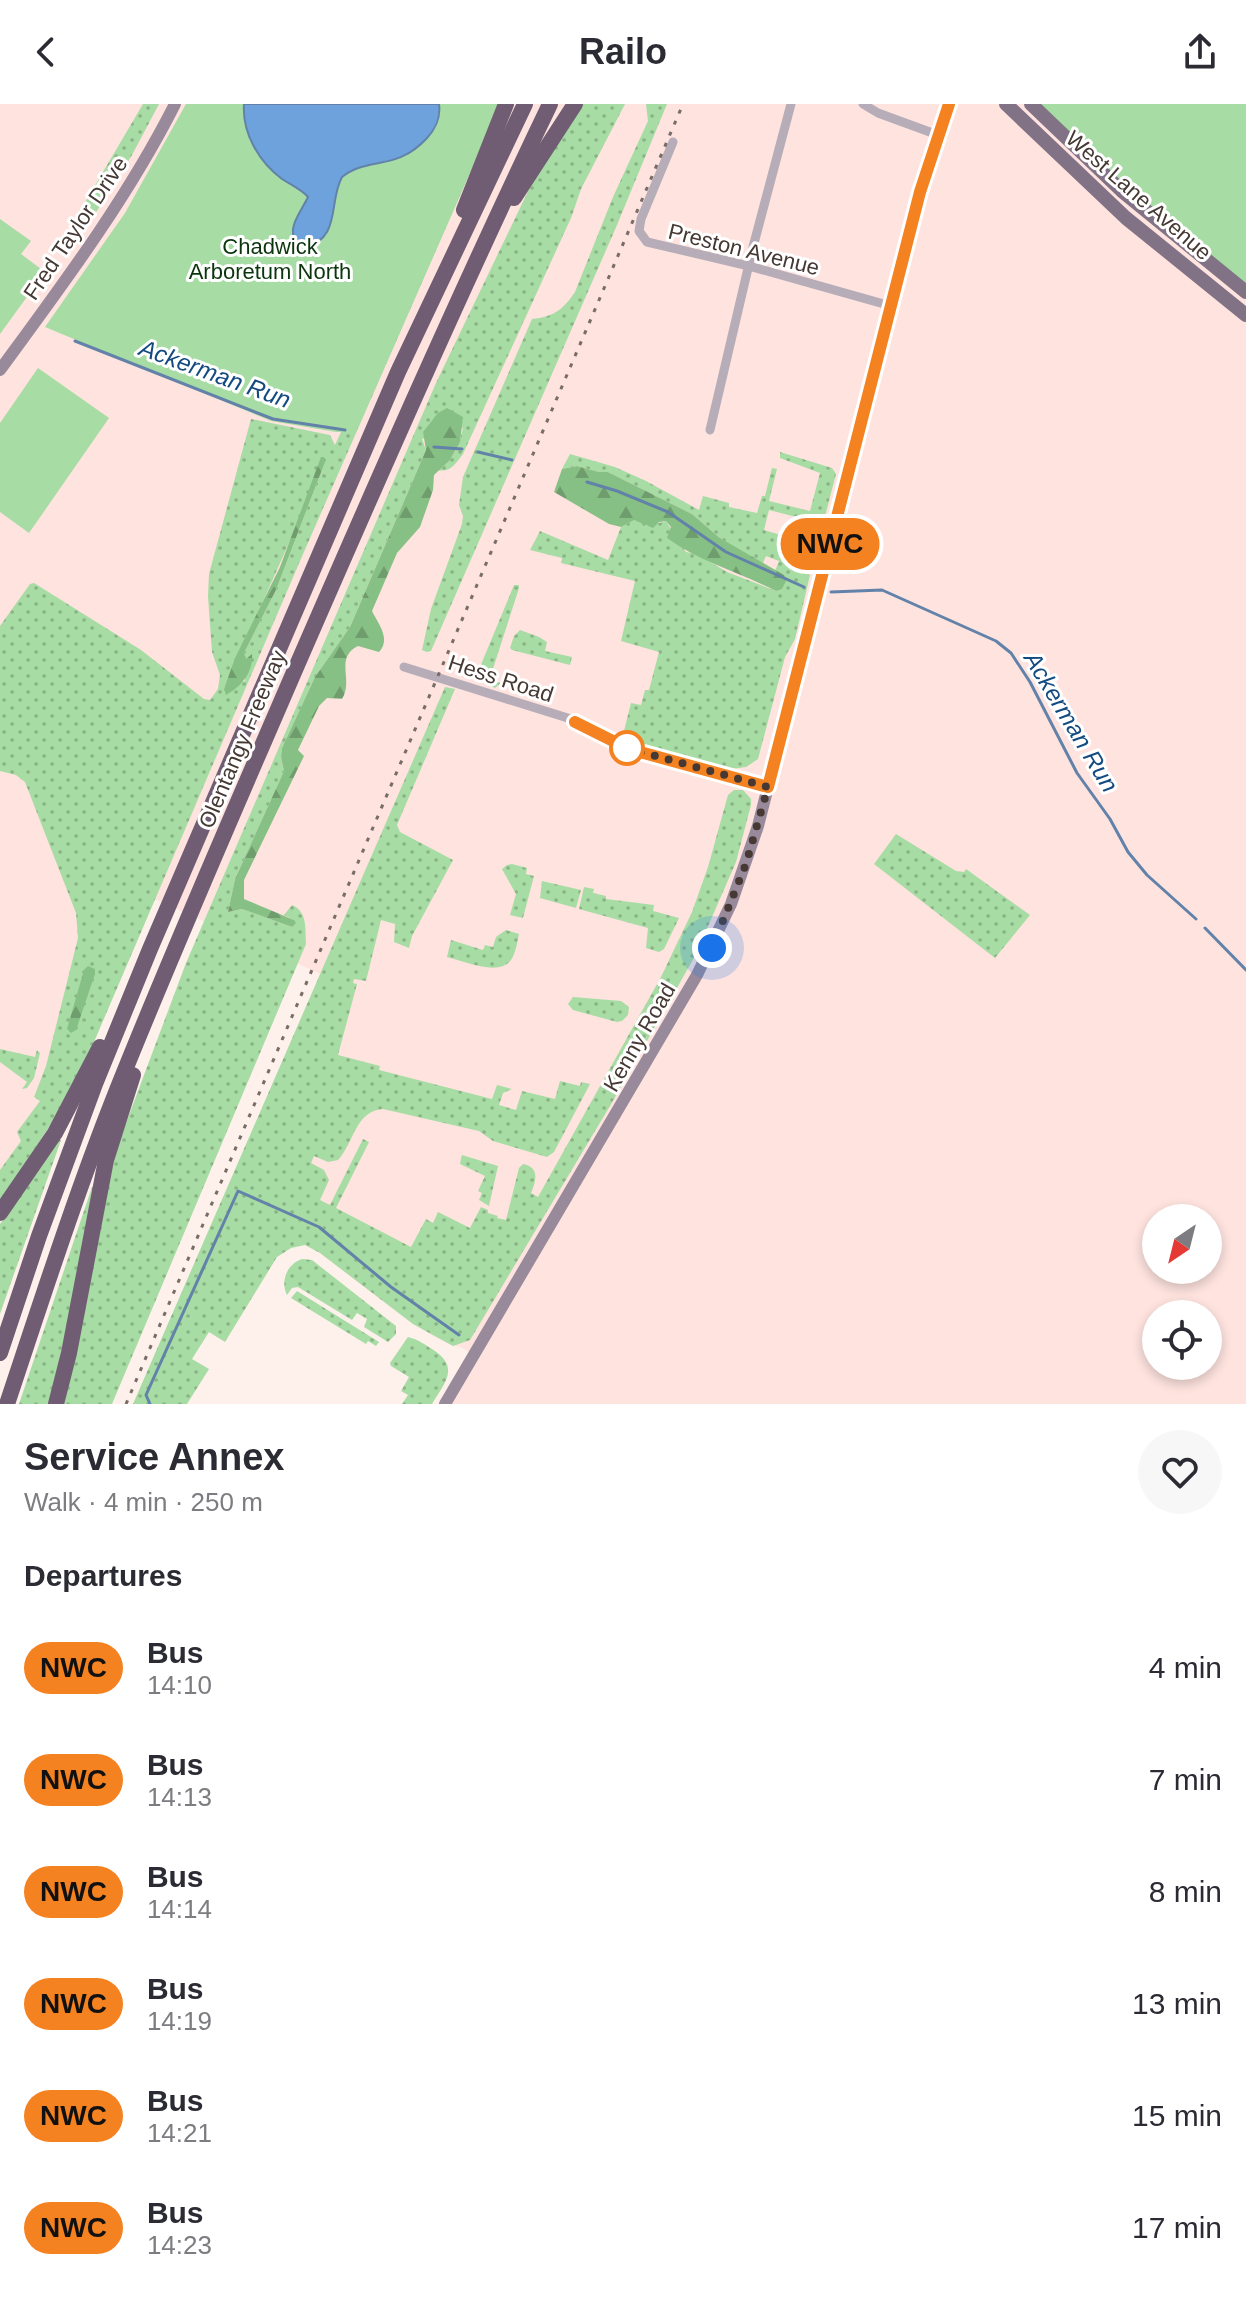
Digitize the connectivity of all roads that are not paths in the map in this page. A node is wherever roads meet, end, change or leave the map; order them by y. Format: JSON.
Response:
{"nodes":[{"id":1,"x":175,"y":104,"type":"edge"},
{"id":2,"x":506,"y":104,"type":"edge"},
{"id":3,"x":525,"y":104,"type":"edge"},
{"id":4,"x":550,"y":104,"type":"edge"},
{"id":5,"x":575,"y":104,"type":"edge"},
{"id":6,"x":791,"y":104,"type":"edge"},
{"id":7,"x":863,"y":104,"type":"edge"},
{"id":8,"x":949,"y":104,"type":"edge"},
{"id":9,"x":1006,"y":104,"type":"edge"},
{"id":10,"x":1031,"y":104,"type":"edge"},
{"id":11,"x":938,"y":135,"type":"junction"},
{"id":12,"x":673,"y":142,"type":"dead end"},
{"id":13,"x":478,"y":253,"type":"junction"},
{"id":14,"x":749,"y":266,"type":"junction"},
{"id":15,"x":1246,"y":292,"type":"edge"},
{"id":16,"x":891,"y":306,"type":"junction"},
{"id":17,"x":1246,"y":315,"type":"edge"},
{"id":18,"x":0,"y":370,"type":"edge"},
{"id":19,"x":398,"y":372,"type":"junction"},
{"id":20,"x":710,"y":430,"type":"dead end"},
{"id":21,"x":404,"y":667,"type":"dead end"},
{"id":22,"x":768,"y":787,"type":"junction"},
{"id":23,"x":150,"y":949,"type":"junction"},
{"id":24,"x":171,"y":958,"type":"junction"},
{"id":25,"x":0,"y":1213,"type":"edge"},
{"id":26,"x":0,"y":1353,"type":"edge"},
{"id":27,"x":7,"y":1404,"type":"edge"},
{"id":28,"x":56,"y":1404,"type":"edge"},
{"id":29,"x":445,"y":1404,"type":"edge"}],
"edges":[{"from":1,"to":18,"type":"main road","name":"Fred Taylor Drive"},
{"from":2,"to":19,"type":"highway"},
{"from":3,"to":19,"type":"highway","name":"Olentangy Freeway"},
{"from":4,"to":13,"type":"highway","name":"Olentangy Freeway"},
{"from":5,"to":13,"type":"highway"},
{"from":6,"to":14,"type":"street"},
{"from":7,"to":11,"type":"street"},
{"from":8,"to":11,"type":"main road","name":"Kenny Road"},
{"from":9,"to":17,"type":"main road","name":"West Lane Avenue"},
{"from":10,"to":15,"type":"main road","name":"West Lane Avenue"},
{"from":11,"to":16,"type":"main road","name":"Kenny Road"},
{"from":12,"to":14,"type":"street","name":"Preston Avenue"},
{"from":13,"to":24,"type":"highway","name":"Olentangy Freeway"},
{"from":14,"to":16,"type":"street","name":"Preston Avenue"},
{"from":14,"to":20,"type":"street"},
{"from":16,"to":22,"type":"main road","name":"Kenny Road"},
{"from":19,"to":23,"type":"highway","name":"Olentangy Freeway"},
{"from":21,"to":22,"type":"street","name":"Hess Road"},
{"from":22,"to":29,"type":"main road","name":"Kenny Road"},
{"from":23,"to":25,"type":"highway"},
{"from":23,"to":26,"type":"highway","name":"Olentangy Freeway"},
{"from":24,"to":27,"type":"highway","name":"Olentangy Freeway"},
{"from":24,"to":28,"type":"highway"}]}
